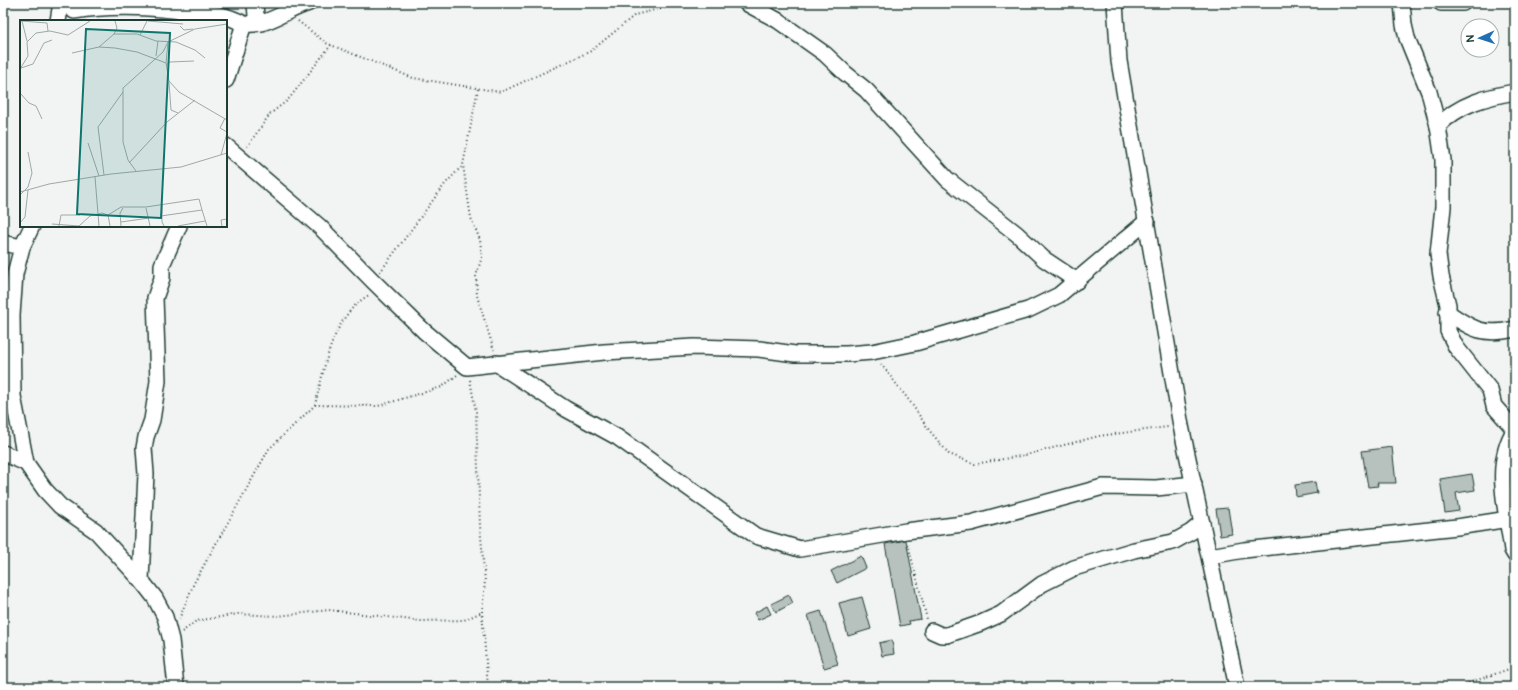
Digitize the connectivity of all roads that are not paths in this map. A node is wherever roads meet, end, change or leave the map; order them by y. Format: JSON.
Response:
{"nodes":[{"id":1,"x":255,"y":3,"type":"edge"},
{"id":2,"x":309,"y":3,"type":"edge"},
{"id":3,"x":746,"y":3,"type":"edge"},
{"id":4,"x":1115,"y":3,"type":"edge"},
{"id":5,"x":1402,"y":3,"type":"edge"},
{"id":6,"x":1441,"y":3,"type":"edge"},
{"id":7,"x":1463,"y":3,"type":"edge"},
{"id":8,"x":68,"y":6,"type":"edge"},
{"id":9,"x":59,"y":20,"type":"edge"},
{"id":10,"x":89,"y":20,"type":"edge"},
{"id":11,"x":262,"y":23,"type":"junction"},
{"id":12,"x":244,"y":24,"type":"junction"},
{"id":13,"x":227,"y":77,"type":"edge"},
{"id":14,"x":1515,"y":92,"type":"edge"},
{"id":15,"x":1438,"y":126,"type":"junction"},
{"id":16,"x":227,"y":147,"type":"edge"},
{"id":17,"x":1147,"y":221,"type":"junction"},
{"id":18,"x":32,"y":227,"type":"edge"},
{"id":19,"x":179,"y":227,"type":"edge"},
{"id":20,"x":3,"y":244,"type":"edge"},
{"id":21,"x":22,"y":247,"type":"junction"},
{"id":22,"x":1077,"y":281,"type":"junction"},
{"id":23,"x":1447,"y":312,"type":"junction"},
{"id":24,"x":1515,"y":329,"type":"edge"},
{"id":25,"x":496,"y":364,"type":"junction"},
{"id":26,"x":1515,"y":430,"type":"edge"},
{"id":27,"x":3,"y":452,"type":"edge"},
{"id":28,"x":26,"y":463,"type":"junction"},
{"id":29,"x":1194,"y":484,"type":"junction"},
{"id":30,"x":1512,"y":518,"type":"edge"},
{"id":31,"x":1202,"y":523,"type":"junction"},
{"id":32,"x":1515,"y":555,"type":"edge"},
{"id":33,"x":1210,"y":556,"type":"junction"},
{"id":34,"x":141,"y":580,"type":"junction"},
{"id":35,"x":932,"y":631,"type":"road end"},
{"id":36,"x":176,"y":687,"type":"edge"},
{"id":37,"x":1237,"y":687,"type":"edge"}],
"edges":[{"from":1,"to":11,"type":"street"},
{"from":2,"to":11,"type":"street"},
{"from":3,"to":22,"type":"street"},
{"from":4,"to":17,"type":"street"},
{"from":5,"to":15,"type":"street"},
{"from":6,"to":7,"type":"street"},
{"from":8,"to":9,"type":"street"},
{"from":8,"to":10,"type":"street"},
{"from":8,"to":12,"type":"street"},
{"from":11,"to":12,"type":"street"},
{"from":12,"to":13,"type":"street"},
{"from":14,"to":15,"type":"street"},
{"from":15,"to":23,"type":"street"},
{"from":16,"to":25,"type":"street"},
{"from":17,"to":22,"type":"street"},
{"from":17,"to":29,"type":"street"},
{"from":18,"to":21,"type":"street"},
{"from":19,"to":34,"type":"street"},
{"from":20,"to":21,"type":"street"},
{"from":21,"to":28,"type":"street"},
{"from":22,"to":25,"type":"street"},
{"from":23,"to":24,"type":"street"},
{"from":23,"to":26,"type":"street"},
{"from":25,"to":29,"type":"street"},
{"from":26,"to":30,"type":"street"},
{"from":27,"to":28,"type":"street"},
{"from":28,"to":34,"type":"street"},
{"from":29,"to":31,"type":"street"},
{"from":30,"to":32,"type":"street"},
{"from":30,"to":33,"type":"street"},
{"from":31,"to":33,"type":"street"},
{"from":31,"to":35,"type":"street"},
{"from":33,"to":37,"type":"street"},
{"from":34,"to":36,"type":"street"}]}
